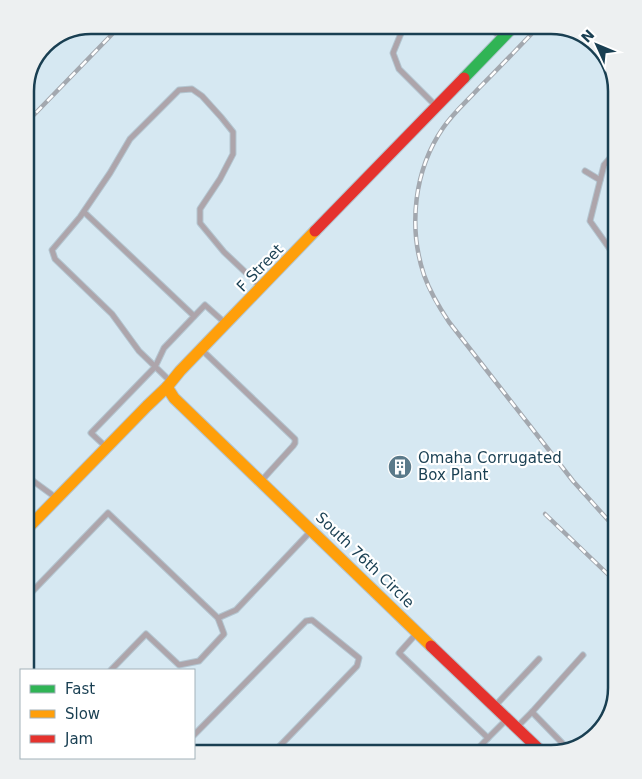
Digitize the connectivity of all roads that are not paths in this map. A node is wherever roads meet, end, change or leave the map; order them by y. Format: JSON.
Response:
{"nodes":[{"id":1,"x":401,"y":34,"type":"edge"},
{"id":2,"x":497,"y":34,"type":"edge"},
{"id":3,"x":507,"y":34,"type":"edge"},
{"id":4,"x":502,"y":39,"type":"junction"},
{"id":5,"x":436,"y":106,"type":"junction"},
{"id":6,"x":608,"y":161,"type":"edge"},
{"id":7,"x":585,"y":171,"type":"dead end"},
{"id":8,"x":600,"y":180,"type":"junction"},
{"id":9,"x":84,"y":212,"type":"junction"},
{"id":10,"x":608,"y":246,"type":"edge"},
{"id":11,"x":262,"y":288,"type":"junction"},
{"id":12,"x":194,"y":316,"type":"junction"},
{"id":13,"x":226,"y":324,"type":"junction"},
{"id":14,"x":201,"y":350,"type":"junction"},
{"id":15,"x":155,"y":367,"type":"junction"},
{"id":16,"x":169,"y":385,"type":"junction"},
{"id":17,"x":106,"y":448,"type":"junction"},
{"id":18,"x":34,"y":481,"type":"edge"},
{"id":19,"x":261,"y":481,"type":"junction"},
{"id":20,"x":57,"y":498,"type":"junction"},
{"id":21,"x":34,"y":522,"type":"edge"},
{"id":22,"x":312,"y":530,"type":"junction"},
{"id":23,"x":34,"y":590,"type":"edge"},
{"id":24,"x":218,"y":618,"type":"junction"},
{"id":25,"x":418,"y":632,"type":"junction"},
{"id":26,"x":583,"y":655,"type":"dead end"},
{"id":27,"x":539,"y":659,"type":"dead end"},
{"id":28,"x":112,"y":669,"type":"edge"},
{"id":29,"x":494,"y":706,"type":"junction"},
{"id":30,"x":532,"y":712,"type":"junction"},
{"id":31,"x":508,"y":718,"type":"junction"},
{"id":32,"x":516,"y":727,"type":"junction"},
{"id":33,"x":195,"y":734,"type":"edge"},
{"id":34,"x":488,"y":738,"type":"junction"},
{"id":35,"x":563,"y":744,"type":"edge"},
{"id":36,"x":281,"y":745,"type":"edge"},
{"id":37,"x":481,"y":745,"type":"edge"},
{"id":38,"x":535,"y":745,"type":"edge"}],
"edges":[{"from":1,"to":5,"type":"lane"},
{"from":2,"to":4,"type":"lane"},
{"from":3,"to":4,"type":"street","name":"F Street"},
{"from":4,"to":5,"type":"street","name":"F Street"},
{"from":5,"to":11,"type":"street","name":"F Street"},
{"from":6,"to":8,"type":"lane"},
{"from":7,"to":8,"type":"lane"},
{"from":8,"to":10,"type":"lane"},
{"from":9,"to":11,"type":"lane"},
{"from":9,"to":12,"type":"lane"},
{"from":9,"to":15,"type":"lane"},
{"from":11,"to":13,"type":"street","name":"F Street"},
{"from":12,"to":13,"type":"lane"},
{"from":12,"to":15,"type":"lane"},
{"from":13,"to":14,"type":"street","name":"F Street"},
{"from":14,"to":16,"type":"street","name":"F Street"},
{"from":14,"to":19,"type":"lane"},
{"from":15,"to":16,"type":"lane"},
{"from":15,"to":17,"type":"lane"},
{"from":16,"to":17,"type":"street","name":"F Street"},
{"from":16,"to":19,"type":"street","name":"South 76th Circle"},
{"from":17,"to":20,"type":"street","name":"F Street"},
{"from":18,"to":20,"type":"lane"},
{"from":19,"to":22,"type":"street","name":"South 76th Circle"},
{"from":20,"to":21,"type":"street","name":"F Street"},
{"from":22,"to":24,"type":"lane"},
{"from":22,"to":25,"type":"street","name":"South 76th Circle"},
{"from":23,"to":24,"type":"lane"},
{"from":24,"to":28,"type":"lane"},
{"from":25,"to":29,"type":"street","name":"South 76th Circle"},
{"from":25,"to":34,"type":"lane"},
{"from":26,"to":30,"type":"lane"},
{"from":27,"to":29,"type":"lane"},
{"from":29,"to":31,"type":"street","name":"South 76th Circle"},
{"from":30,"to":32,"type":"lane"},
{"from":30,"to":35,"type":"lane"},
{"from":31,"to":32,"type":"street","name":"South 76th Circle"},
{"from":31,"to":34,"type":"lane"},
{"from":32,"to":38,"type":"street","name":"South 76th Circle"},
{"from":33,"to":36,"type":"lane"},
{"from":34,"to":37,"type":"lane"}]}
